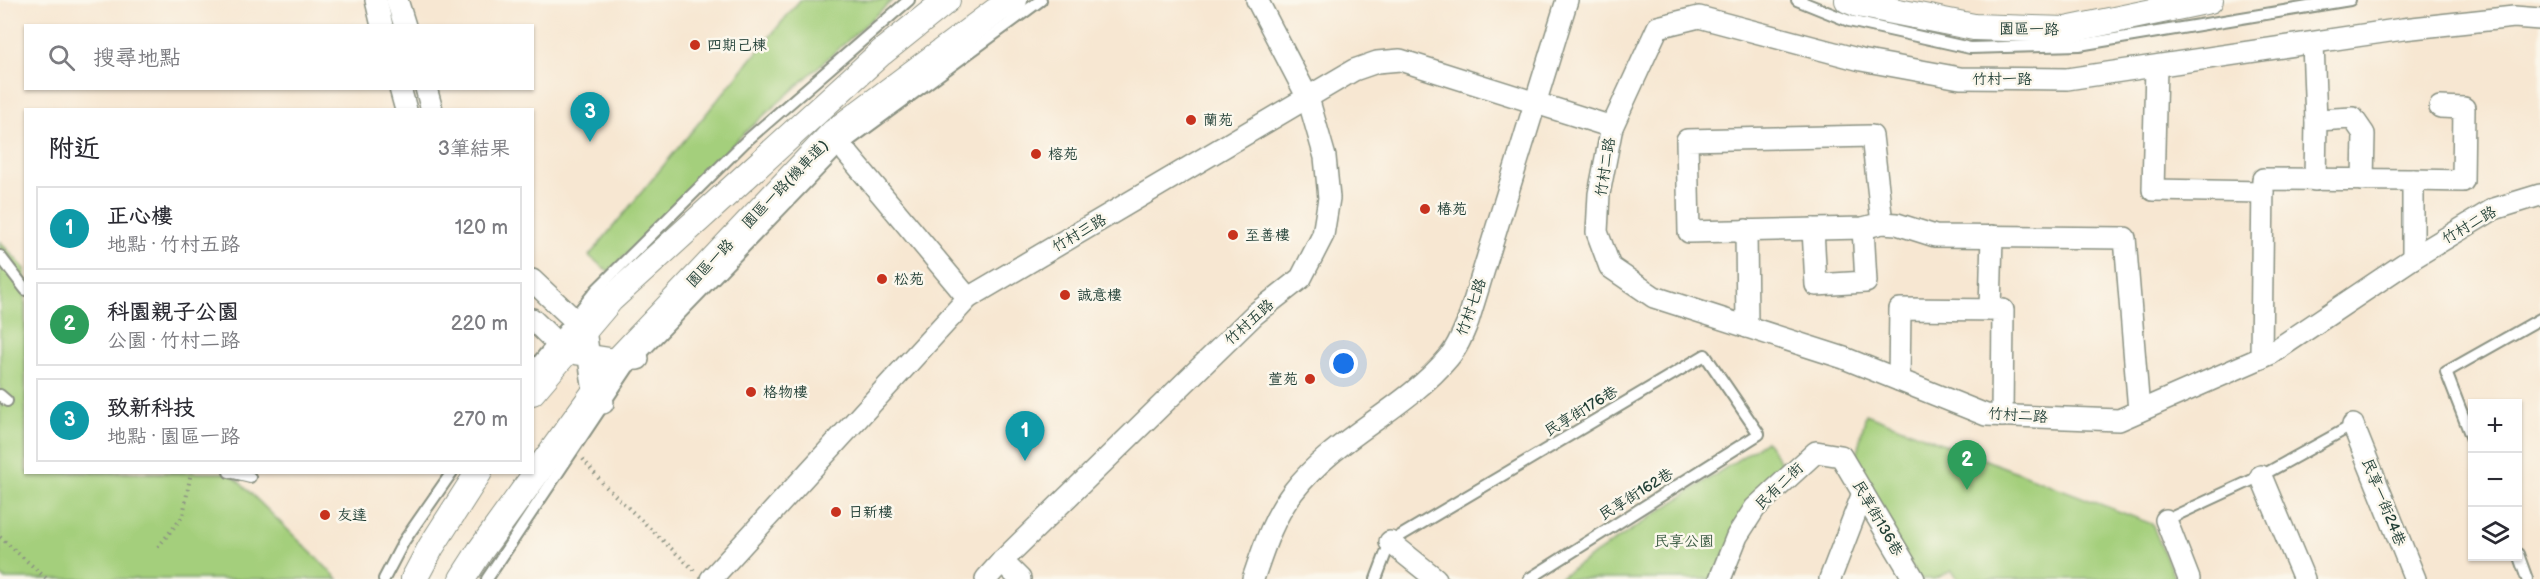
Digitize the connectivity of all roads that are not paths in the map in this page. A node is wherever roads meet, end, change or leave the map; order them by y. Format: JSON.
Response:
{"nodes":[{"id":1,"x":376,"y":0,"type":"edge"},
{"id":2,"x":397,"y":0,"type":"edge"},
{"id":3,"x":909,"y":0,"type":"edge"},
{"id":4,"x":947,"y":0,"type":"edge"},
{"id":5,"x":1014,"y":0,"type":"edge"},
{"id":6,"x":1041,"y":0,"type":"edge"},
{"id":7,"x":1257,"y":0,"type":"edge"},
{"id":8,"x":1567,"y":0,"type":"edge"},
{"id":9,"x":1797,"y":0,"type":"edge"},
{"id":10,"x":1848,"y":0,"type":"edge"},
{"id":11,"x":2210,"y":0,"type":"edge"},
{"id":12,"x":2350,"y":0,"type":"edge"},
{"id":13,"x":2540,"y":19,"type":"edge"},
{"id":14,"x":382,"y":24,"type":"edge"},
{"id":15,"x":404,"y":24,"type":"edge"},
{"id":16,"x":2313,"y":44,"type":"junction"},
{"id":17,"x":2156,"y":67,"type":"junction"},
{"id":18,"x":401,"y":90,"type":"edge"},
{"id":19,"x":427,"y":90,"type":"edge"},
{"id":20,"x":1308,"y":98,"type":"junction"},
{"id":21,"x":1535,"y":103,"type":"junction"},
{"id":22,"x":2440,"y":107,"type":"dead end"},
{"id":23,"x":405,"y":108,"type":"edge"},
{"id":24,"x":431,"y":108,"type":"edge"},
{"id":25,"x":2316,"y":120,"type":"junction"},
{"id":26,"x":1612,"y":127,"type":"junction"},
{"id":27,"x":847,"y":153,"type":"dead end"},
{"id":28,"x":2315,"y":180,"type":"junction"},
{"id":29,"x":2362,"y":180,"type":"junction"},
{"id":30,"x":2413,"y":180,"type":"junction"},
{"id":31,"x":2263,"y":192,"type":"junction"},
{"id":32,"x":2540,"y":195,"type":"edge"},
{"id":33,"x":1872,"y":225,"type":"junction"},
{"id":34,"x":1813,"y":229,"type":"junction"},
{"id":35,"x":1746,"y":230,"type":"junction"},
{"id":36,"x":1992,"y":236,"type":"junction"},
{"id":37,"x":0,"y":256,"type":"edge"},
{"id":38,"x":2412,"y":258,"type":"junction"},
{"id":39,"x":534,"y":282,"type":"edge"},
{"id":40,"x":24,"y":287,"type":"edge"},
{"id":41,"x":968,"y":298,"type":"junction"},
{"id":42,"x":1990,"y":310,"type":"junction"},
{"id":43,"x":2540,"y":319,"type":"edge"},
{"id":44,"x":534,"y":321,"type":"edge"},
{"id":45,"x":579,"y":324,"type":"junction"},
{"id":46,"x":1747,"y":327,"type":"junction"},
{"id":47,"x":570,"y":350,"type":"junction"},
{"id":48,"x":2261,"y":358,"type":"junction"},
{"id":49,"x":628,"y":359,"type":"junction"},
{"id":50,"x":534,"y":368,"type":"edge"},
{"id":51,"x":1899,"y":380,"type":"junction"},
{"id":52,"x":534,"y":390,"type":"edge"},
{"id":53,"x":599,"y":398,"type":"junction"},
{"id":54,"x":2139,"y":411,"type":"junction"},
{"id":55,"x":2002,"y":416,"type":"junction"},
{"id":56,"x":2352,"y":424,"type":"joint"},
{"id":57,"x":2468,"y":430,"type":"edge"},
{"id":58,"x":1759,"y":434,"type":"joint"},
{"id":59,"x":1841,"y":456,"type":"joint"},
{"id":60,"x":237,"y":474,"type":"edge"},
{"id":61,"x":451,"y":474,"type":"edge"},
{"id":62,"x":478,"y":474,"type":"edge"},
{"id":63,"x":2261,"y":476,"type":"junction"},
{"id":64,"x":250,"y":477,"type":"dead end"},
{"id":65,"x":1863,"y":493,"type":"junction"},
{"id":66,"x":2166,"y":520,"type":"joint"},
{"id":67,"x":1390,"y":542,"type":"junction"},
{"id":68,"x":1002,"y":561,"type":"junction"},
{"id":69,"x":2520,"y":561,"type":"edge"},
{"id":70,"x":703,"y":575,"type":"edge"},
{"id":71,"x":384,"y":579,"type":"edge"},
{"id":72,"x":414,"y":579,"type":"edge"},
{"id":73,"x":462,"y":579,"type":"edge"},
{"id":74,"x":487,"y":579,"type":"edge"},
{"id":75,"x":986,"y":579,"type":"edge"},
{"id":76,"x":1020,"y":579,"type":"edge"},
{"id":77,"x":1253,"y":579,"type":"edge"},
{"id":78,"x":1376,"y":579,"type":"edge"},
{"id":79,"x":1436,"y":579,"type":"edge"},
{"id":80,"x":1529,"y":579,"type":"edge"},
{"id":81,"x":1720,"y":579,"type":"edge"},
{"id":82,"x":1830,"y":579,"type":"edge"},
{"id":83,"x":1914,"y":579,"type":"edge"},
{"id":84,"x":2189,"y":579,"type":"edge"},
{"id":85,"x":2304,"y":579,"type":"edge"},
{"id":86,"x":2415,"y":579,"type":"edge"},
{"id":87,"x":2527,"y":579,"type":"edge"}],
"edges":[{"from":1,"to":14,"type":"street"},
{"from":2,"to":15,"type":"street"},
{"from":3,"to":45,"type":"lane"},
{"from":4,"to":45,"type":"street"},
{"from":5,"to":49,"type":"street","name":"園區一路"},
{"from":6,"to":49,"type":"lane","name":"園區一路(機車道)"},
{"from":7,"to":20,"type":"street","name":"竹村五路"},
{"from":8,"to":21,"type":"street","name":"竹村七路"},
{"from":9,"to":12,"type":"lane"},
{"from":10,"to":11,"type":"street","name":"園區一路"},
{"from":13,"to":16,"type":"street","name":"竹村一路"},
{"from":16,"to":17,"type":"street","name":"竹村一路"},
{"from":16,"to":25,"type":"street"},
{"from":17,"to":26,"type":"street","name":"竹村一路"},
{"from":17,"to":31,"type":"street"},
{"from":18,"to":23,"type":"street"},
{"from":19,"to":24,"type":"street"},
{"from":20,"to":21,"type":"street","name":"竹村三路"},
{"from":20,"to":41,"type":"street","name":"竹村三路"},
{"from":20,"to":68,"type":"street","name":"竹村五路"},
{"from":21,"to":26,"type":"street"},
{"from":21,"to":77,"type":"street","name":"竹村七路"},
{"from":22,"to":30,"type":"street"},
{"from":25,"to":28,"type":"street"},
{"from":25,"to":29,"type":"street"},
{"from":26,"to":46,"type":"street","name":"竹村二路"},
{"from":27,"to":41,"type":"street"},
{"from":28,"to":29,"type":"street"},
{"from":28,"to":31,"type":"street"},
{"from":29,"to":30,"type":"street"},
{"from":30,"to":38,"type":"street"},
{"from":31,"to":48,"type":"street"},
{"from":32,"to":38,"type":"street","name":"竹村二路"},
{"from":33,"to":34,"type":"street"},
{"from":33,"to":34,"type":"street"},
{"from":33,"to":35,"type":"street"},
{"from":33,"to":36,"type":"street"},
{"from":34,"to":35,"type":"street"},
{"from":35,"to":46,"type":"street"},
{"from":36,"to":42,"type":"street"},
{"from":36,"to":54,"type":"street"},
{"from":37,"to":40,"type":"lane"},
{"from":38,"to":48,"type":"street","name":"竹村二路"},
{"from":39,"to":45,"type":"street"},
{"from":41,"to":70,"type":"street","name":"竹村三路"},
{"from":42,"to":51,"type":"street"},
{"from":42,"to":55,"type":"street"},
{"from":43,"to":57,"type":"lane"},
{"from":44,"to":47,"type":"street"},
{"from":45,"to":47,"type":"street"},
{"from":46,"to":51,"type":"street","name":"竹村二路"},
{"from":47,"to":49,"type":"street"},
{"from":47,"to":50,"type":"lane"},
{"from":47,"to":52,"type":"street"},
{"from":47,"to":53,"type":"street"},
{"from":48,"to":54,"type":"street","name":"竹村二路"},
{"from":49,"to":53,"type":"street","name":"園區一路"},
{"from":51,"to":55,"type":"street","name":"竹村二路"},
{"from":53,"to":73,"type":"street","name":"園區一路"},
{"from":53,"to":74,"type":"lane"},
{"from":54,"to":55,"type":"street","name":"竹村二路"},
{"from":56,"to":63,"type":"lane"},
{"from":56,"to":86,"type":"street","name":"民享一街24巷"},
{"from":58,"to":67,"type":"lane","name":"民享街176巷"},
{"from":58,"to":80,"type":"lane","name":"民享街162巷"},
{"from":59,"to":65,"type":"street","name":"民享街136巷"},
{"from":59,"to":81,"type":"street","name":"民有二街"},
{"from":60,"to":64,"type":"lane"},
{"from":61,"to":71,"type":"lane"},
{"from":62,"to":72,"type":"street"},
{"from":63,"to":66,"type":"lane"},
{"from":63,"to":85,"type":"street"},
{"from":65,"to":82,"type":"street"},
{"from":65,"to":83,"type":"street","name":"民享街136巷"},
{"from":66,"to":84,"type":"street"},
{"from":67,"to":78,"type":"lane"},
{"from":67,"to":79,"type":"street"},
{"from":68,"to":75,"type":"street","name":"竹村五路"},
{"from":68,"to":76,"type":"street"},
{"from":69,"to":87,"type":"lane"}]}
